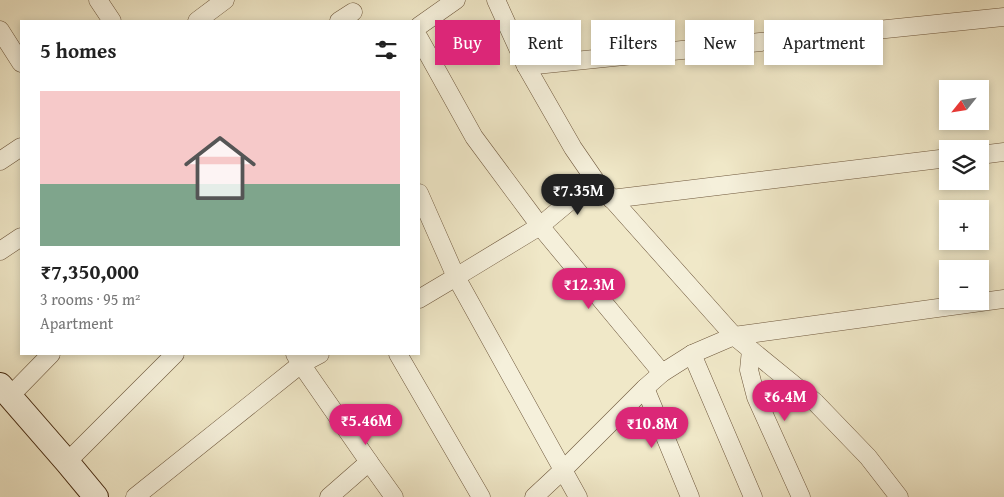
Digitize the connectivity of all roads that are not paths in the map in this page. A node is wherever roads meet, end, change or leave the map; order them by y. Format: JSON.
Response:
{"nodes":[{"id":1,"x":98,"y":0,"type":"edge"},
{"id":2,"x":225,"y":0,"type":"edge"},
{"id":3,"x":456,"y":0,"type":"edge"},
{"id":4,"x":496,"y":0,"type":"edge"},
{"id":5,"x":1004,"y":16,"type":"edge"},
{"id":6,"x":204,"y":19,"type":"edge"},
{"id":7,"x":111,"y":20,"type":"edge"},
{"id":8,"x":420,"y":25,"type":"edge"},
{"id":9,"x":0,"y":30,"type":"edge"},
{"id":10,"x":420,"y":40,"type":"edge"},
{"id":11,"x":20,"y":61,"type":"edge"},
{"id":12,"x":526,"y":66,"type":"junction"},
{"id":13,"x":20,"y":148,"type":"edge"},
{"id":14,"x":1004,"y":152,"type":"edge"},
{"id":15,"x":989,"y":153,"type":"edge"},
{"id":16,"x":939,"y":159,"type":"edge"},
{"id":17,"x":0,"y":161,"type":"edge"},
{"id":18,"x":595,"y":180,"type":"junction"},
{"id":19,"x":420,"y":195,"type":"edge"},
{"id":20,"x":611,"y":198,"type":"junction"},
{"id":21,"x":540,"y":226,"type":"junction"},
{"id":22,"x":20,"y":237,"type":"edge"},
{"id":23,"x":0,"y":251,"type":"edge"},
{"id":24,"x":456,"y":277,"type":"junction"},
{"id":25,"x":420,"y":298,"type":"edge"},
{"id":26,"x":1004,"y":299,"type":"edge"},
{"id":27,"x":734,"y":336,"type":"junction"},
{"id":28,"x":751,"y":350,"type":"junction"},
{"id":29,"x":692,"y":354,"type":"junction"},
{"id":30,"x":50,"y":355,"type":"edge"},
{"id":31,"x":174,"y":355,"type":"edge"},
{"id":32,"x":316,"y":355,"type":"edge"},
{"id":33,"x":399,"y":355,"type":"edge"},
{"id":34,"x":298,"y":359,"type":"edge"},
{"id":35,"x":662,"y":373,"type":"junction"},
{"id":36,"x":645,"y":388,"type":"junction"},
{"id":37,"x":5,"y":391,"type":"edge"},
{"id":38,"x":68,"y":462,"type":"junction"},
{"id":39,"x":369,"y":462,"type":"junction"},
{"id":40,"x":563,"y":470,"type":"junction"},
{"id":41,"x":96,"y":497,"type":"edge"},
{"id":42,"x":135,"y":497,"type":"edge"},
{"id":43,"x":329,"y":497,"type":"edge"},
{"id":44,"x":394,"y":497,"type":"edge"},
{"id":45,"x":481,"y":497,"type":"edge"},
{"id":46,"x":534,"y":497,"type":"edge"},
{"id":47,"x":578,"y":497,"type":"edge"},
{"id":48,"x":690,"y":497,"type":"edge"},
{"id":49,"x":753,"y":497,"type":"edge"},
{"id":50,"x":801,"y":497,"type":"edge"},
{"id":51,"x":899,"y":497,"type":"edge"}],
"edges":[{"from":1,"to":7,"type":"street"},
{"from":2,"to":6,"type":"street"},
{"from":3,"to":8,"type":"street"},
{"from":4,"to":12,"type":"street"},
{"from":5,"to":12,"type":"street"},
{"from":9,"to":11,"type":"street"},
{"from":10,"to":21,"type":"street"},
{"from":12,"to":18,"type":"street"},
{"from":13,"to":17,"type":"street"},
{"from":14,"to":15,"type":"street"},
{"from":16,"to":20,"type":"street"},
{"from":18,"to":20,"type":"street"},
{"from":18,"to":21,"type":"street"},
{"from":19,"to":24,"type":"street"},
{"from":20,"to":27,"type":"street"},
{"from":21,"to":24,"type":"street"},
{"from":21,"to":35,"type":"street"},
{"from":22,"to":23,"type":"street"},
{"from":24,"to":25,"type":"street"},
{"from":24,"to":40,"type":"street"},
{"from":26,"to":27,"type":"street"},
{"from":27,"to":28,"type":"street"},
{"from":27,"to":29,"type":"street"},
{"from":28,"to":50,"type":"street"},
{"from":28,"to":51,"type":"street"},
{"from":29,"to":35,"type":"street"},
{"from":29,"to":49,"type":"street"},
{"from":30,"to":37,"type":"street"},
{"from":31,"to":38,"type":"street"},
{"from":32,"to":34,"type":"street"},
{"from":33,"to":45,"type":"street"},
{"from":34,"to":39,"type":"street"},
{"from":34,"to":42,"type":"street"},
{"from":35,"to":36,"type":"street"},
{"from":36,"to":40,"type":"street"},
{"from":36,"to":48,"type":"street"},
{"from":37,"to":38,"type":"street"},
{"from":38,"to":41,"type":"street"},
{"from":39,"to":43,"type":"street"},
{"from":39,"to":44,"type":"street"},
{"from":40,"to":46,"type":"street"},
{"from":40,"to":47,"type":"street"}]}
